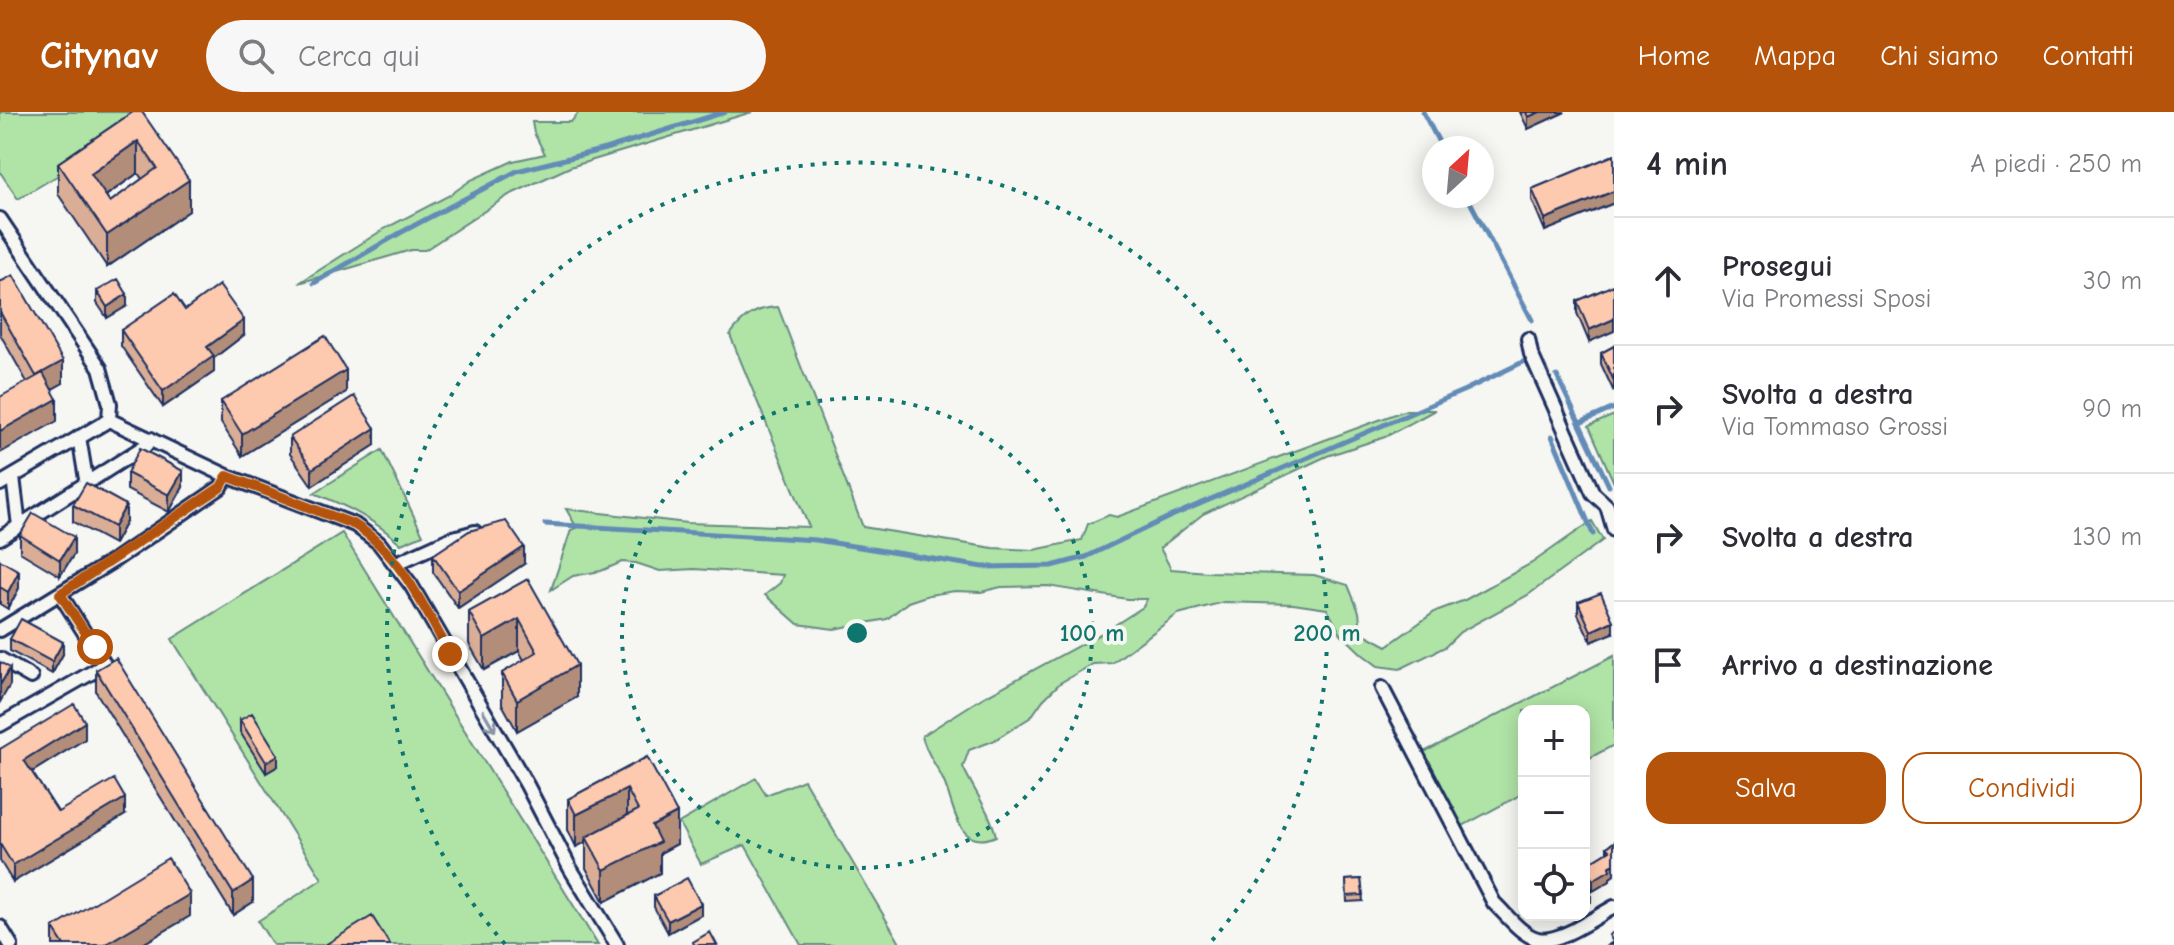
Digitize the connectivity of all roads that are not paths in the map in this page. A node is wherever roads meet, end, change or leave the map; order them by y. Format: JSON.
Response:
{"nodes":[{"id":1,"x":0,"y":219,"type":"edge"},
{"id":2,"x":1528,"y":339,"type":"dead end"},
{"id":3,"x":109,"y":420,"type":"junction"},
{"id":4,"x":79,"y":437,"type":"junction"},
{"id":5,"x":151,"y":439,"type":"junction"},
{"id":6,"x":227,"y":476,"type":"junction"},
{"id":7,"x":13,"y":477,"type":"junction"},
{"id":8,"x":0,"y":484,"type":"edge"},
{"id":9,"x":87,"y":485,"type":"junction"},
{"id":10,"x":1610,"y":501,"type":"edge"},
{"id":11,"x":19,"y":526,"type":"junction"},
{"id":12,"x":1614,"y":530,"type":"edge"},
{"id":13,"x":475,"y":532,"type":"edge"},
{"id":14,"x":0,"y":538,"type":"edge"},
{"id":15,"x":397,"y":563,"type":"junction"},
{"id":16,"x":60,"y":594,"type":"junction"},
{"id":17,"x":0,"y":630,"type":"edge"},
{"id":18,"x":0,"y":659,"type":"edge"},
{"id":19,"x":31,"y":677,"type":"dead end"},
{"id":20,"x":1382,"y":688,"type":"dead end"},
{"id":21,"x":0,"y":725,"type":"edge"},
{"id":22,"x":1614,"y":907,"type":"edge"},
{"id":23,"x":0,"y":927,"type":"edge"},
{"id":24,"x":11,"y":945,"type":"edge"},
{"id":25,"x":617,"y":945,"type":"edge"}],
"edges":[{"from":1,"to":3,"type":"street"},
{"from":2,"to":10,"type":"street"},
{"from":3,"to":4,"type":"street"},
{"from":3,"to":5,"type":"street"},
{"from":4,"to":7,"type":"street"},
{"from":4,"to":9,"type":"street"},
{"from":5,"to":6,"type":"street"},
{"from":5,"to":9,"type":"street"},
{"from":6,"to":15,"type":"street"},
{"from":6,"to":16,"type":"street"},
{"from":7,"to":8,"type":"street"},
{"from":7,"to":11,"type":"street"},
{"from":9,"to":11,"type":"street"},
{"from":10,"to":12,"type":"street"},
{"from":11,"to":14,"type":"street"},
{"from":13,"to":15,"type":"street"},
{"from":15,"to":25,"type":"street","one_way":true},
{"from":16,"to":17,"type":"street"},
{"from":16,"to":21,"type":"street"},
{"from":18,"to":19,"type":"street"},
{"from":20,"to":22,"type":"street"},
{"from":23,"to":24,"type":"street"}]}
